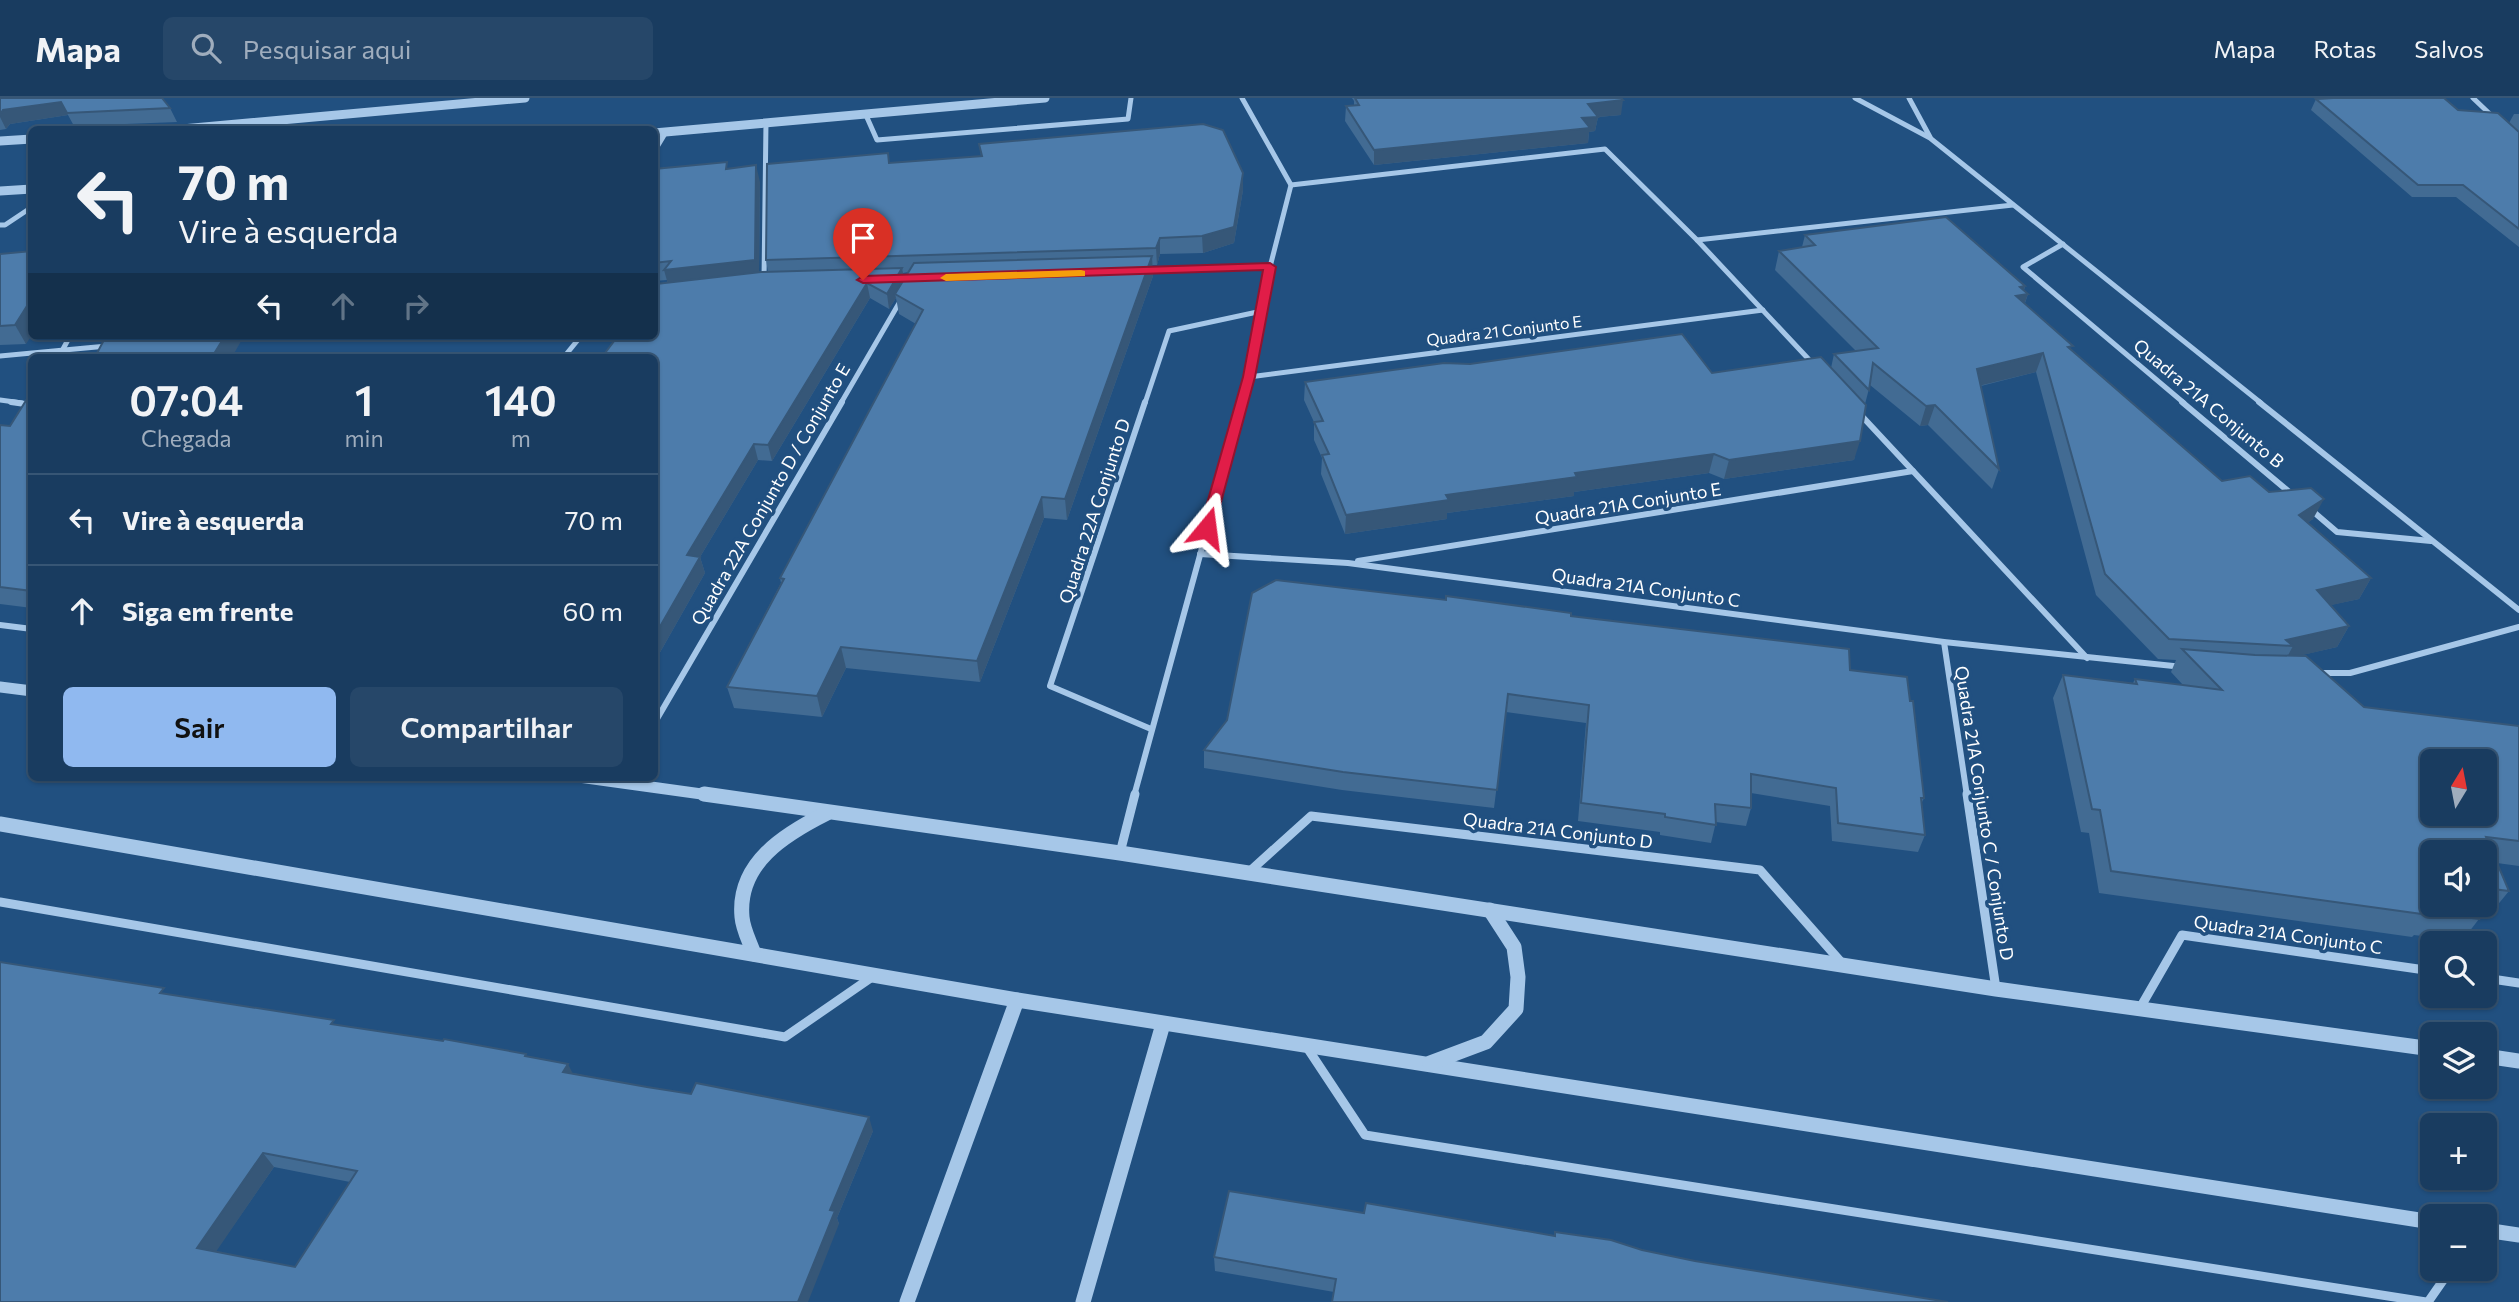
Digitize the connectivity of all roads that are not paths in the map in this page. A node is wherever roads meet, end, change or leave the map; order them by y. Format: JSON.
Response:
{"nodes":[{"id":1,"x":525,"y":98,"type":"edge"},
{"id":2,"x":1045,"y":98,"type":"edge"},
{"id":3,"x":1131,"y":98,"type":"edge"},
{"id":4,"x":1242,"y":98,"type":"edge"},
{"id":5,"x":1855,"y":98,"type":"edge"},
{"id":6,"x":1909,"y":98,"type":"edge"},
{"id":7,"x":2473,"y":98,"type":"edge"},
{"id":8,"x":865,"y":113,"type":"junction"},
{"id":9,"x":766,"y":122,"type":"junction"},
{"id":10,"x":2501,"y":125,"type":"edge"},
{"id":11,"x":215,"y":126,"type":"edge"},
{"id":12,"x":666,"y":132,"type":"junction"},
{"id":13,"x":658,"y":133,"type":"edge"},
{"id":14,"x":1930,"y":138,"type":"junction"},
{"id":15,"x":28,"y":139,"type":"edge"},
{"id":16,"x":0,"y":141,"type":"edge"},
{"id":17,"x":658,"y":145,"type":"edge"},
{"id":18,"x":1291,"y":185,"type":"junction"},
{"id":19,"x":28,"y":189,"type":"edge"},
{"id":20,"x":0,"y":191,"type":"edge"},
{"id":21,"x":2014,"y":205,"type":"junction"},
{"id":22,"x":28,"y":210,"type":"edge"},
{"id":23,"x":0,"y":225,"type":"edge"},
{"id":24,"x":1698,"y":240,"type":"junction"},
{"id":25,"x":2063,"y":244,"type":"junction"},
{"id":26,"x":1270,"y":267,"type":"junction"},
{"id":27,"x":1132,"y":271,"type":"edge"},
{"id":28,"x":778,"y":281,"type":"edge"},
{"id":29,"x":764,"y":282,"type":"junction"},
{"id":30,"x":750,"y":283,"type":"edge"},
{"id":31,"x":906,"y":291,"type":"edge"},
{"id":32,"x":1763,"y":310,"type":"junction"},
{"id":33,"x":1262,"y":311,"type":"junction"},
{"id":34,"x":68,"y":340,"type":"edge"},
{"id":35,"x":578,"y":340,"type":"edge"},
{"id":36,"x":115,"y":346,"type":"edge"},
{"id":37,"x":62,"y":351,"type":"junction"},
{"id":38,"x":566,"y":354,"type":"edge"},
{"id":39,"x":0,"y":356,"type":"edge"},
{"id":40,"x":1819,"y":370,"type":"edge"},
{"id":41,"x":1249,"y":377,"type":"junction"},
{"id":42,"x":0,"y":400,"type":"edge"},
{"id":43,"x":28,"y":404,"type":"edge"},
{"id":44,"x":1857,"y":411,"type":"edge"},
{"id":45,"x":1913,"y":471,"type":"junction"},
{"id":46,"x":2432,"y":541,"type":"junction"},
{"id":47,"x":1200,"y":554,"type":"junction"},
{"id":48,"x":1348,"y":563,"type":"junction"},
{"id":49,"x":2519,"y":610,"type":"edge"},
{"id":50,"x":0,"y":625,"type":"edge"},
{"id":51,"x":2519,"y":627,"type":"edge"},
{"id":52,"x":28,"y":628,"type":"edge"},
{"id":53,"x":1944,"y":642,"type":"junction"},
{"id":54,"x":2088,"y":659,"type":"junction"},
{"id":55,"x":2191,"y":667,"type":"edge"},
{"id":56,"x":2310,"y":673,"type":"edge"},
{"id":57,"x":0,"y":687,"type":"edge"},
{"id":58,"x":28,"y":690,"type":"edge"},
{"id":59,"x":658,"y":717,"type":"edge"},
{"id":60,"x":1151,"y":729,"type":"junction"},
{"id":61,"x":628,"y":781,"type":"edge"},
{"id":62,"x":827,"y":813,"type":"junction"},
{"id":63,"x":0,"y":824,"type":"edge"},
{"id":64,"x":1120,"y":853,"type":"junction"},
{"id":65,"x":1248,"y":873,"type":"junction"},
{"id":66,"x":0,"y":902,"type":"edge"},
{"id":67,"x":1490,"y":910,"type":"junction"},
{"id":68,"x":754,"y":954,"type":"junction"},
{"id":69,"x":1844,"y":965,"type":"junction"},
{"id":70,"x":2420,"y":969,"type":"edge"},
{"id":71,"x":874,"y":976,"type":"junction"},
{"id":72,"x":2497,"y":980,"type":"edge"},
{"id":73,"x":2519,"y":983,"type":"edge"},
{"id":74,"x":1996,"y":989,"type":"junction"},
{"id":75,"x":1017,"y":1000,"type":"junction"},
{"id":76,"x":2140,"y":1008,"type":"junction"},
{"id":77,"x":1163,"y":1024,"type":"junction"},
{"id":78,"x":1306,"y":1046,"type":"junction"},
{"id":79,"x":2420,"y":1047,"type":"edge"},
{"id":80,"x":2497,"y":1058,"type":"edge"},
{"id":81,"x":2519,"y":1061,"type":"edge"},
{"id":82,"x":1429,"y":1063,"type":"junction"},
{"id":83,"x":2420,"y":1220,"type":"edge"},
{"id":84,"x":2497,"y":1232,"type":"edge"},
{"id":85,"x":2519,"y":1235,"type":"edge"},
{"id":86,"x":2442,"y":1281,"type":"edge"},
{"id":87,"x":907,"y":1302,"type":"edge"},
{"id":88,"x":1083,"y":1302,"type":"edge"},
{"id":89,"x":2427,"y":1302,"type":"edge"}],
"edges":[{"from":1,"to":11,"type":"street"},
{"from":2,"to":8,"type":"street"},
{"from":3,"to":8,"type":"street"},
{"from":4,"to":18,"type":"street"},
{"from":5,"to":14,"type":"street"},
{"from":6,"to":14,"type":"street"},
{"from":7,"to":10,"type":"street"},
{"from":8,"to":9,"type":"street"},
{"from":9,"to":12,"type":"street"},
{"from":9,"to":29,"type":"street"},
{"from":12,"to":13,"type":"street"},
{"from":12,"to":17,"type":"street"},
{"from":14,"to":21,"type":"street"},
{"from":15,"to":16,"type":"street"},
{"from":18,"to":24,"type":"street"},
{"from":18,"to":26,"type":"street"},
{"from":19,"to":20,"type":"street"},
{"from":21,"to":24,"type":"street"},
{"from":21,"to":25,"type":"street"},
{"from":22,"to":23,"type":"street"},
{"from":24,"to":32,"type":"street"},
{"from":25,"to":46,"type":"street"},
{"from":25,"to":46,"type":"street","name":"Quadra 21A Conjunto B"},
{"from":26,"to":27,"type":"street"},
{"from":26,"to":33,"type":"street"},
{"from":28,"to":29,"type":"street"},
{"from":29,"to":30,"type":"street"},
{"from":31,"to":59,"type":"street","name":"Quadra 22A Conjunto D / Conjunto E"},
{"from":32,"to":40,"type":"street"},
{"from":32,"to":41,"type":"street","name":"Quadra 21 Conjunto E"},
{"from":33,"to":41,"type":"street"},
{"from":33,"to":60,"type":"street","name":"Quadra 22A Conjunto D"},
{"from":34,"to":37,"type":"street"},
{"from":35,"to":38,"type":"street"},
{"from":36,"to":37,"type":"street"},
{"from":37,"to":39,"type":"street"},
{"from":41,"to":47,"type":"street"},
{"from":42,"to":43,"type":"street"},
{"from":44,"to":45,"type":"street"},
{"from":45,"to":48,"type":"street","name":"Quadra 21A Conjunto E"},
{"from":45,"to":54,"type":"street"},
{"from":46,"to":49,"type":"street"},
{"from":47,"to":48,"type":"street","name":"Quadra 21A Conjunto C"},
{"from":47,"to":60,"type":"street"},
{"from":48,"to":53,"type":"street","name":"Quadra 21A Conjunto C"},
{"from":50,"to":52,"type":"street"},
{"from":51,"to":56,"type":"street"},
{"from":53,"to":54,"type":"street","name":"Quadra 21A Conjunto C"},
{"from":53,"to":74,"type":"street","name":"Quadra 21A Conjunto C / Conjunto D"},
{"from":54,"to":55,"type":"street","name":"Quadra 21A Conjunto C"},
{"from":57,"to":58,"type":"street"},
{"from":60,"to":64,"type":"street"},
{"from":61,"to":62,"type":"street"},
{"from":62,"to":64,"type":"street"},
{"from":62,"to":68,"type":"street"},
{"from":63,"to":68,"type":"street"},
{"from":64,"to":65,"type":"street"},
{"from":65,"to":67,"type":"street"},
{"from":65,"to":69,"type":"street","name":"Quadra 21A Conjunto D"},
{"from":66,"to":71,"type":"street"},
{"from":67,"to":69,"type":"street"},
{"from":67,"to":82,"type":"street"},
{"from":68,"to":71,"type":"street"},
{"from":69,"to":74,"type":"street"},
{"from":70,"to":76,"type":"street","name":"Quadra 21A Conjunto C"},
{"from":71,"to":75,"type":"street"},
{"from":72,"to":73,"type":"street"},
{"from":74,"to":76,"type":"street"},
{"from":75,"to":77,"type":"street"},
{"from":75,"to":87,"type":"street"},
{"from":76,"to":79,"type":"street"},
{"from":77,"to":78,"type":"street"},
{"from":77,"to":88,"type":"street"},
{"from":78,"to":82,"type":"street"},
{"from":78,"to":89,"type":"street"},
{"from":80,"to":81,"type":"street"},
{"from":82,"to":83,"type":"street"},
{"from":84,"to":85,"type":"street"},
{"from":86,"to":89,"type":"street"}]}
